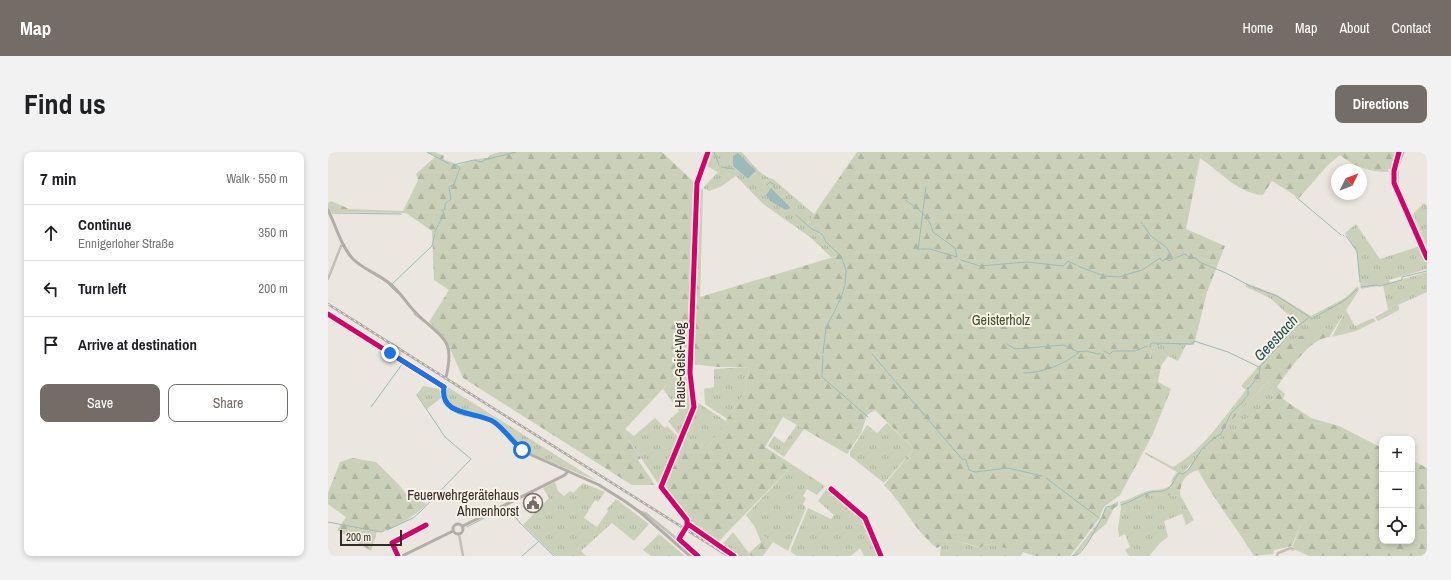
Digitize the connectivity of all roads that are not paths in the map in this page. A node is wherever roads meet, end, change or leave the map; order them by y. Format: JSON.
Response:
{"nodes":[{"id":1,"x":708,"y":152,"type":"edge"},
{"id":2,"x":1403,"y":152,"type":"edge"},
{"id":3,"x":328,"y":210,"type":"edge"},
{"id":4,"x":344,"y":245,"type":"junction"},
{"id":5,"x":1427,"y":251,"type":"edge"},
{"id":6,"x":328,"y":279,"type":"edge"},
{"id":7,"x":328,"y":314,"type":"edge"},
{"id":8,"x":446,"y":377,"type":"dead end"},
{"id":9,"x":444,"y":385,"type":"joint"},
{"id":10,"x":567,"y":472,"type":"junction"},
{"id":11,"x":831,"y":489,"type":"dead end"},
{"id":12,"x":640,"y":512,"type":"junction"},
{"id":13,"x":688,"y":524,"type":"junction"},
{"id":14,"x":426,"y":525,"type":"dead end"},
{"id":15,"x":463,"y":526,"type":"junction"},
{"id":16,"x":453,"y":531,"type":"junction"},
{"id":17,"x":459,"y":534,"type":"junction"},
{"id":18,"x":679,"y":539,"type":"junction"},
{"id":19,"x":1291,"y":548,"type":"dead end"},
{"id":20,"x":398,"y":556,"type":"edge"},
{"id":21,"x":402,"y":556,"type":"edge"},
{"id":22,"x":463,"y":556,"type":"edge"},
{"id":23,"x":690,"y":556,"type":"edge"},
{"id":24,"x":698,"y":556,"type":"edge"},
{"id":25,"x":734,"y":556,"type":"edge"},
{"id":26,"x":881,"y":556,"type":"edge"},
{"id":27,"x":1278,"y":556,"type":"edge"}],
"edges":[{"from":1,"to":13,"type":"street","name":"Haus-Geist-Weg"},
{"from":2,"to":5,"type":"main road"},
{"from":3,"to":4,"type":"main road"},
{"from":4,"to":6,"type":"street"},
{"from":4,"to":8,"type":"main road"},
{"from":7,"to":9,"type":"street"},
{"from":9,"to":10,"type":"main road"},
{"from":10,"to":12,"type":"main road"},
{"from":10,"to":15,"type":"main road"},
{"from":11,"to":26,"type":"street"},
{"from":12,"to":18,"type":"street"},
{"from":12,"to":23,"type":"main road"},
{"from":13,"to":18,"type":"street","bridge":true},
{"from":13,"to":25,"type":"street"},
{"from":14,"to":20,"type":"street"},
{"from":15,"to":16,"type":"main road"},
{"from":15,"to":17,"type":"main road"},
{"from":16,"to":17,"type":"main road"},
{"from":16,"to":21,"type":"main road"},
{"from":17,"to":22,"type":"street"},
{"from":18,"to":24,"type":"street"},
{"from":19,"to":27,"type":"street"}]}
